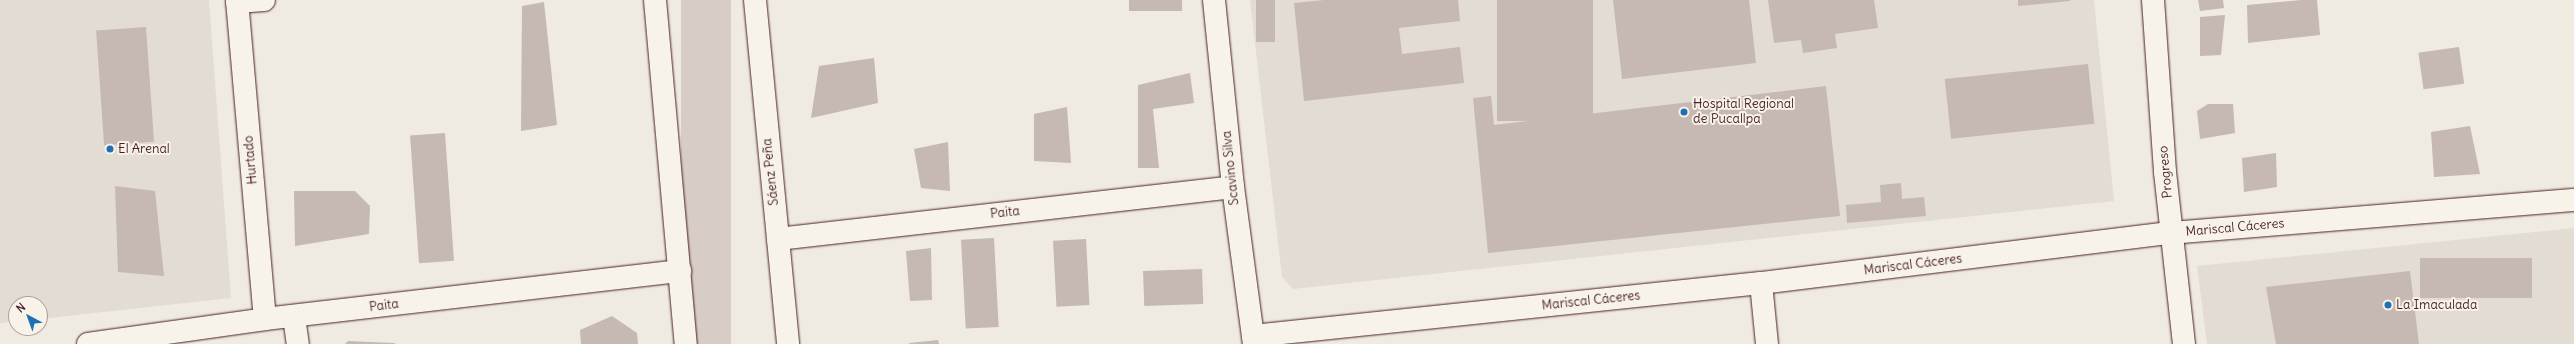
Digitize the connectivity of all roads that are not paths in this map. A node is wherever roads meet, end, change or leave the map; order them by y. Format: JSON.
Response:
{"nodes":[{"id":1,"x":264,"y":0,"type":"edge"},
{"id":2,"x":655,"y":0,"type":"edge"},
{"id":3,"x":755,"y":0,"type":"edge"},
{"id":4,"x":1214,"y":0,"type":"edge"},
{"id":5,"x":2153,"y":0,"type":"edge"},
{"id":6,"x":237,"y":1,"type":"edge"},
{"id":7,"x":1233,"y":187,"type":"junction"},
{"id":8,"x":2574,"y":200,"type":"edge"},
{"id":9,"x":2172,"y":233,"type":"junction"},
{"id":10,"x":778,"y":238,"type":"junction"},
{"id":11,"x":680,"y":271,"type":"junction"},
{"id":12,"x":1761,"y":283,"type":"junction"},
{"id":13,"x":294,"y":317,"type":"junction"},
{"id":14,"x":265,"y":319,"type":"junction"},
{"id":15,"x":1253,"y":340,"type":"edge"},
{"id":16,"x":88,"y":344,"type":"edge"},
{"id":17,"x":298,"y":344,"type":"edge"},
{"id":18,"x":686,"y":344,"type":"edge"},
{"id":19,"x":788,"y":344,"type":"edge"},
{"id":20,"x":1768,"y":344,"type":"edge"},
{"id":21,"x":2184,"y":344,"type":"edge"}],
"edges":[{"from":1,"to":6,"type":"street"},
{"from":2,"to":11,"type":"street"},
{"from":3,"to":10,"type":"street","name":"Sáenz Peña"},
{"from":4,"to":7,"type":"street","name":"Scavino Silva"},
{"from":5,"to":9,"type":"street","name":"Progreso"},
{"from":6,"to":14,"type":"street","name":"Hurtado"},
{"from":7,"to":10,"type":"street","name":"Paita"},
{"from":7,"to":15,"type":"street","name":"Scavino Silva"},
{"from":8,"to":9,"type":"street","name":"Mariscal Cáceres"},
{"from":9,"to":12,"type":"street","name":"Mariscal Cáceres"},
{"from":9,"to":21,"type":"street","name":"Progreso"},
{"from":10,"to":19,"type":"street","name":"Sáenz Peña"},
{"from":11,"to":13,"type":"street","name":"Paita"},
{"from":11,"to":18,"type":"street"},
{"from":12,"to":15,"type":"street","name":"Mariscal Cáceres"},
{"from":12,"to":20,"type":"street"},
{"from":13,"to":14,"type":"street","name":"Paita"},
{"from":13,"to":17,"type":"street"},
{"from":14,"to":16,"type":"street","name":"Paita"}]}
